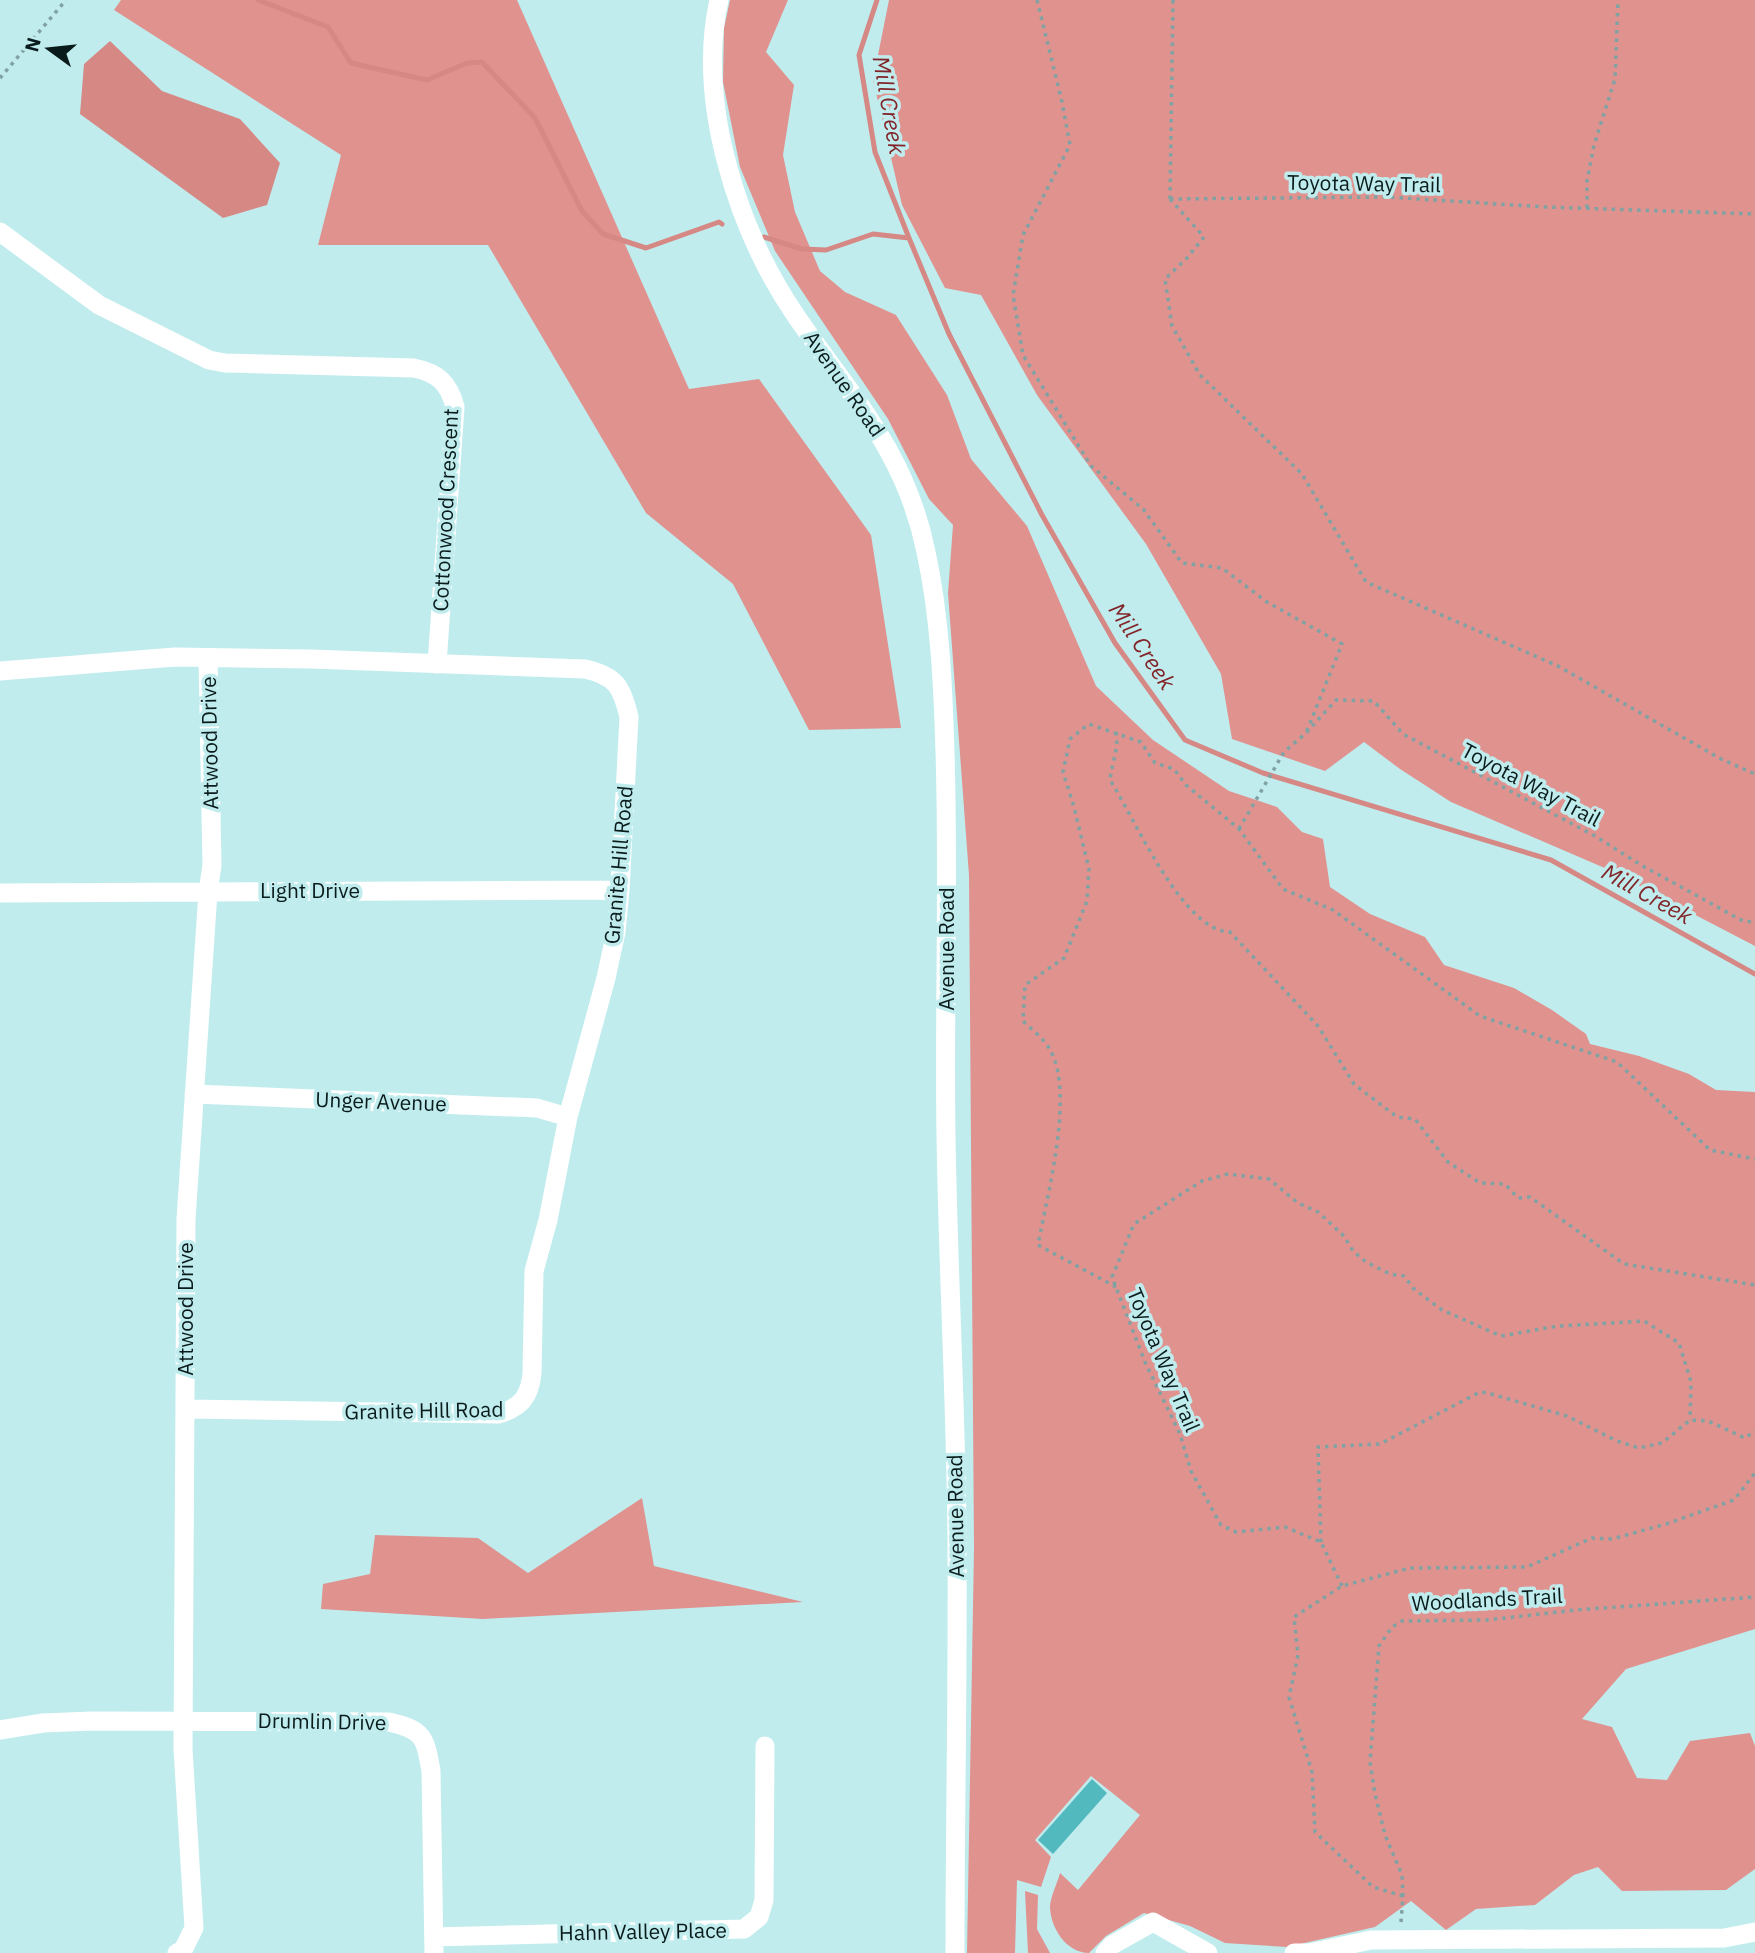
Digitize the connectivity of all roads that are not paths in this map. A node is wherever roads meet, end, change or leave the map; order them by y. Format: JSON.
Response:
{"nodes":[{"id":1,"x":719,"y":0,"type":"edge"},
{"id":2,"x":0,"y":232,"type":"edge"},
{"id":3,"x":208,"y":658,"type":"junction"},
{"id":4,"x":437,"y":664,"type":"junction"},
{"id":5,"x":0,"y":671,"type":"edge"},
{"id":6,"x":620,"y":890,"type":"junction"},
{"id":7,"x":0,"y":892,"type":"edge"},
{"id":8,"x":208,"y":892,"type":"junction"},
{"id":9,"x":194,"y":1094,"type":"junction"},
{"id":10,"x":568,"y":1117,"type":"junction"},
{"id":11,"x":186,"y":1409,"type":"junction"},
{"id":12,"x":184,"y":1721,"type":"junction"},
{"id":13,"x":0,"y":1730,"type":"edge"},
{"id":14,"x":765,"y":1745,"type":"dead end"},
{"id":15,"x":1755,"y":1932,"type":"edge"},
{"id":16,"x":434,"y":1945,"type":"edge"},
{"id":17,"x":177,"y":1953,"type":"edge"},
{"id":18,"x":955,"y":1953,"type":"edge"},
{"id":19,"x":1105,"y":1953,"type":"edge"},
{"id":20,"x":1208,"y":1953,"type":"edge"},
{"id":21,"x":1294,"y":1953,"type":"edge"},
{"id":22,"x":1309,"y":1953,"type":"edge"}],
"edges":[{"from":1,"to":18,"type":"street","name":"Avenue Road"},
{"from":2,"to":4,"type":"street","name":"Cottonwood Crescent"},
{"from":3,"to":4,"type":"street","name":"Granite Hill Road"},
{"from":3,"to":5,"type":"street","name":"Granite Hill Road"},
{"from":3,"to":8,"type":"street","name":"Attwood Drive"},
{"from":4,"to":6,"type":"street","name":"Granite Hill Road"},
{"from":6,"to":8,"type":"street","name":"Light Drive"},
{"from":6,"to":10,"type":"street","name":"Granite Hill Road"},
{"from":7,"to":8,"type":"street","name":"Light Drive"},
{"from":8,"to":9,"type":"street","name":"Attwood Drive"},
{"from":9,"to":10,"type":"street","name":"Unger Avenue"},
{"from":9,"to":11,"type":"street","name":"Attwood Drive"},
{"from":10,"to":11,"type":"street","name":"Granite Hill Road"},
{"from":11,"to":12,"type":"street","name":"Attwood Drive"},
{"from":12,"to":13,"type":"street","name":"Drumlin Drive"},
{"from":12,"to":16,"type":"street","name":"Drumlin Drive"},
{"from":12,"to":17,"type":"street","name":"Attwood Drive"},
{"from":14,"to":16,"type":"street","name":"Hahn Valley Place"},
{"from":15,"to":22,"type":"street"},
{"from":19,"to":20,"type":"street"},
{"from":21,"to":22,"type":"street"}]}
